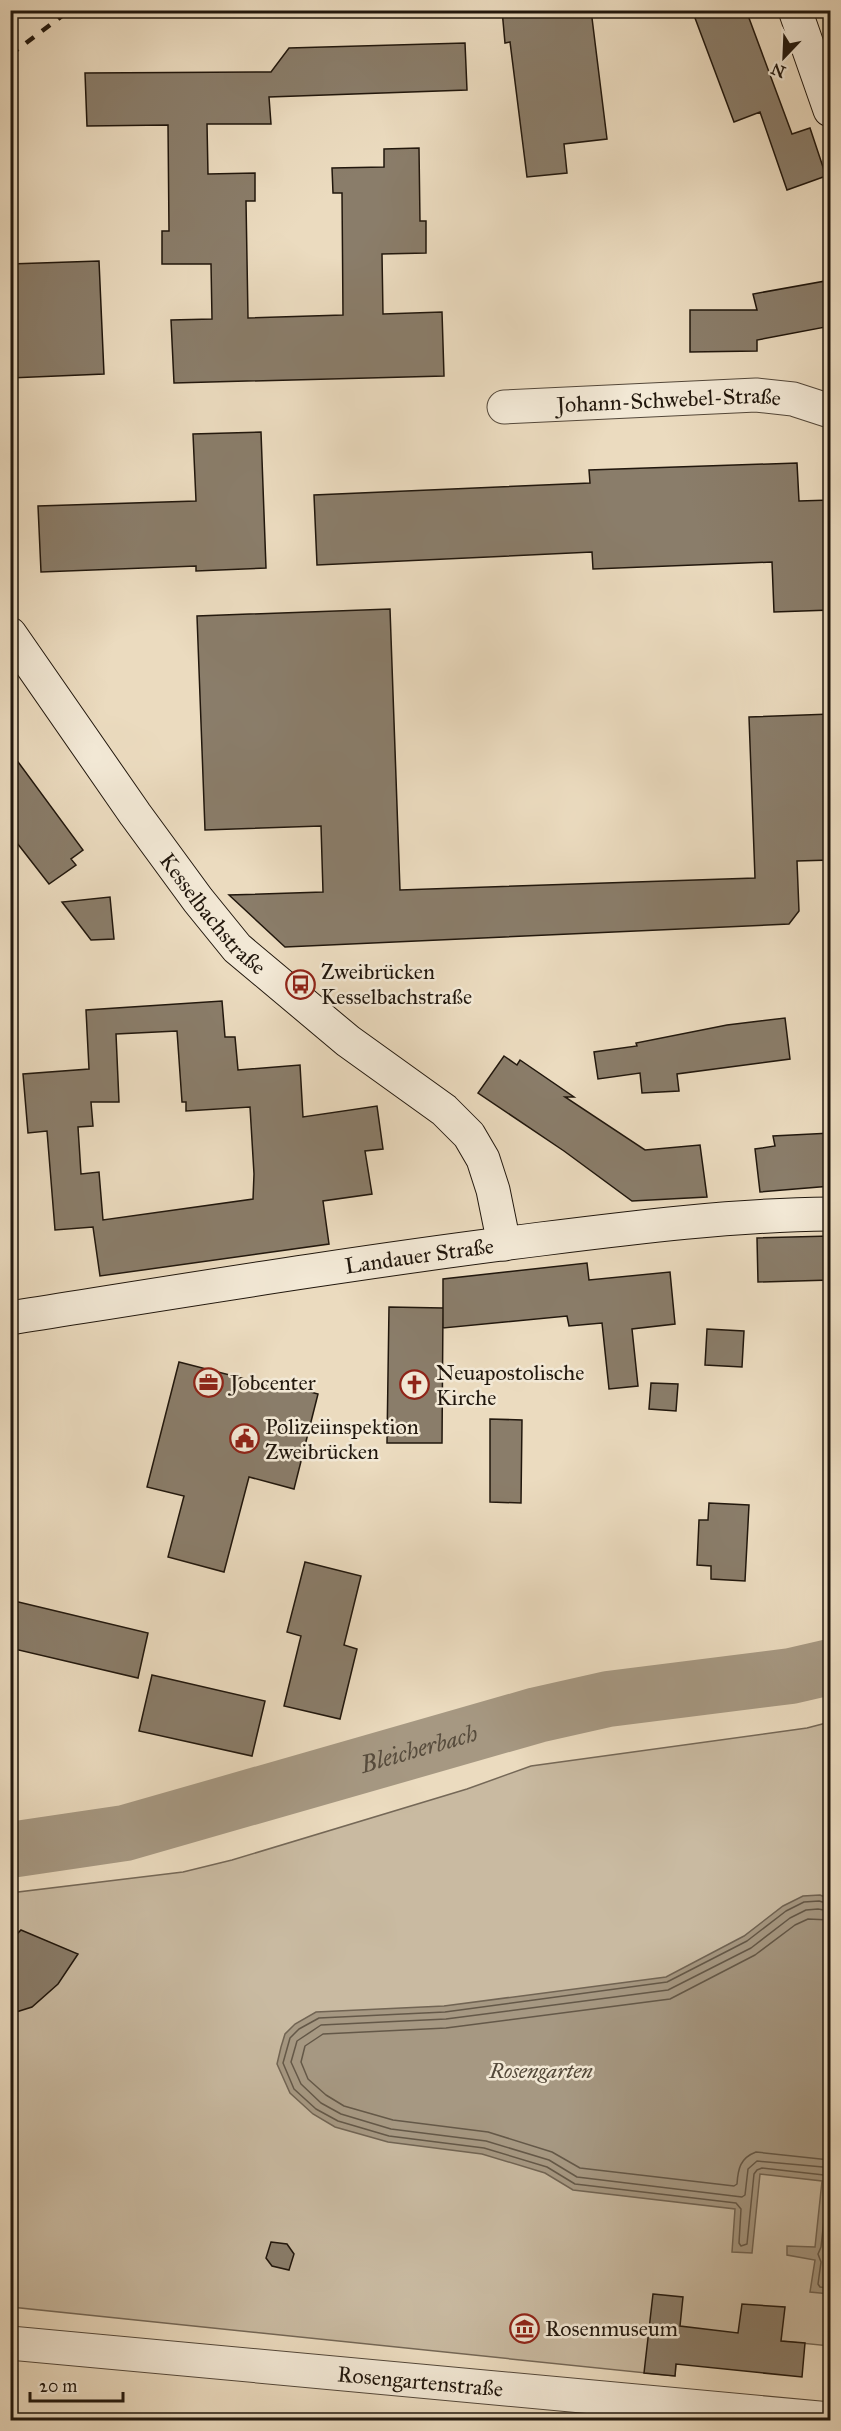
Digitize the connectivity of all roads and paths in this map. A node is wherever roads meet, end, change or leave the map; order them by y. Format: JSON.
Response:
{"nodes":[{"id":1,"x":795,"y":10,"type":"edge"},
{"id":2,"x":831,"y":110,"type":"edge"},
{"id":3,"x":504,"y":407,"type":"dead end"},
{"id":4,"x":831,"y":411,"type":"edge"},
{"id":5,"x":10,"y":634,"type":"edge"},
{"id":6,"x":831,"y":1214,"type":"edge"},
{"id":7,"x":504,"y":1244,"type":"junction"},
{"id":8,"x":10,"y":1318,"type":"edge"},
{"id":9,"x":10,"y":2343,"type":"edge"},
{"id":10,"x":831,"y":2419,"type":"edge"}],
"edges":[{"from":1,"to":2,"type":"street"},
{"from":3,"to":4,"type":"street","name":"Johann-Schwebel-Straße"},
{"from":5,"to":7,"type":"street","name":"Kesselbachstraße"},
{"from":6,"to":7,"type":"street","name":"Landauer Straße"},
{"from":7,"to":8,"type":"street","name":"Landauer Straße"},
{"from":9,"to":10,"type":"street","name":"Rosengartenstraße"}]}
